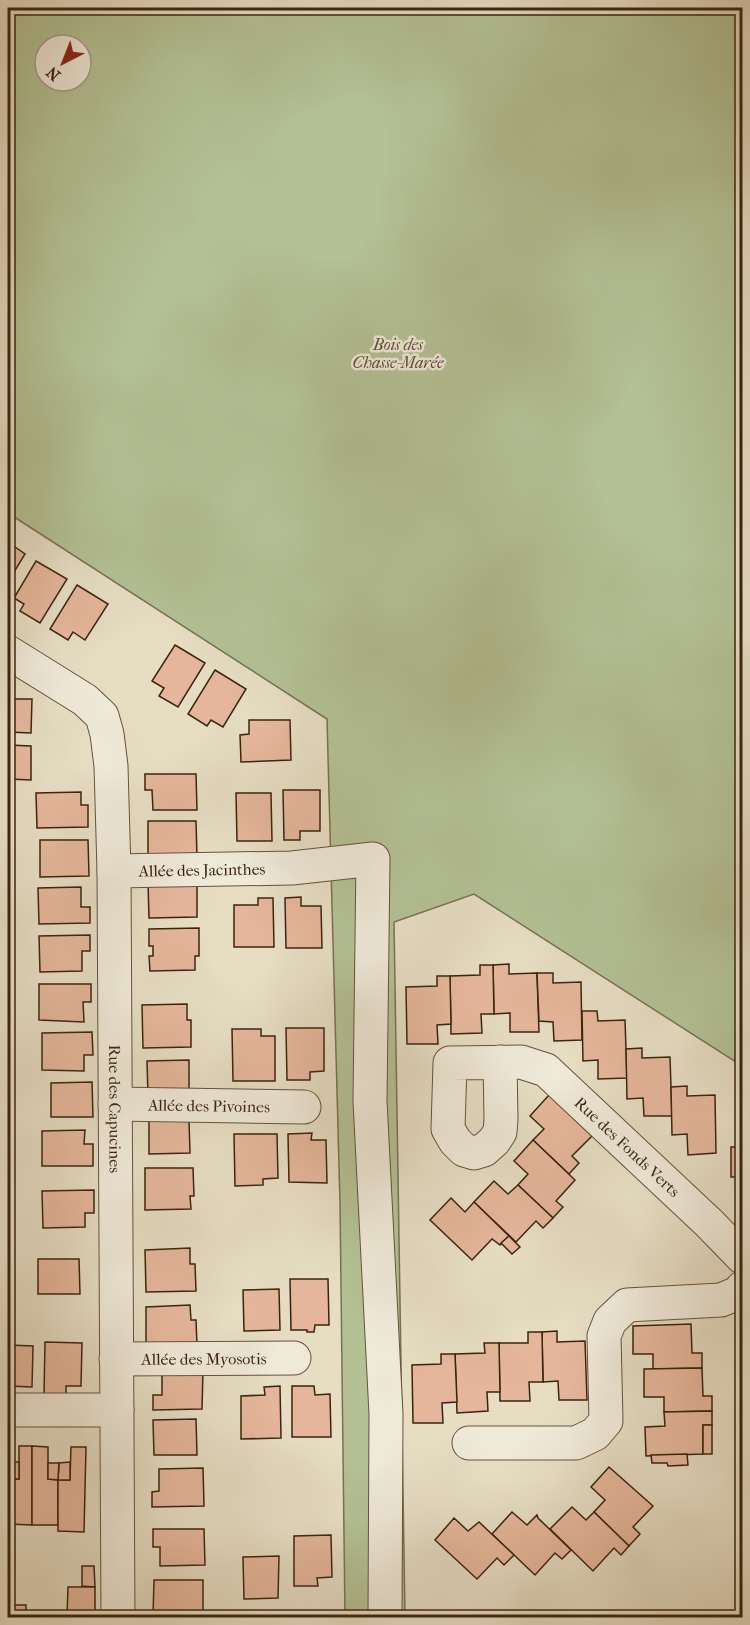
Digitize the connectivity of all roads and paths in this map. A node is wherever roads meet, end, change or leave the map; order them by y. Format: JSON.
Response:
{"nodes":[{"id":1,"x":8,"y":652,"type":"edge"},
{"id":2,"x":114,"y":871,"type":"junction"},
{"id":3,"x":500,"y":1062,"type":"junction"},
{"id":4,"x":115,"y":1104,"type":"junction"},
{"id":5,"x":304,"y":1107,"type":"dead end"},
{"id":6,"x":742,"y":1257,"type":"edge"},
{"id":7,"x":742,"y":1288,"type":"edge"},
{"id":8,"x":294,"y":1358,"type":"dead end"},
{"id":9,"x":116,"y":1359,"type":"junction"},
{"id":10,"x":8,"y":1410,"type":"edge"},
{"id":11,"x":117,"y":1410,"type":"junction"},
{"id":12,"x":469,"y":1443,"type":"dead end"},
{"id":13,"x":118,"y":1617,"type":"edge"},
{"id":14,"x":385,"y":1617,"type":"edge"}],
"edges":[{"from":1,"to":2,"type":"street","name":"Rue des Capucines"},
{"from":2,"to":4,"type":"street","name":"Rue des Capucines"},
{"from":2,"to":14,"type":"street","name":"Allée des Jacinthes"},
{"from":3,"to":3,"type":"street","name":"Rue des Fonds Verts"},
{"from":3,"to":6,"type":"street","name":"Rue des Fonds Verts"},
{"from":4,"to":5,"type":"street","name":"Allée des Pivoines"},
{"from":4,"to":9,"type":"street","name":"Rue des Capucines"},
{"from":7,"to":12,"type":"street"},
{"from":8,"to":9,"type":"street","name":"Allée des Myosotis"},
{"from":9,"to":11,"type":"street","name":"Rue des Capucines"},
{"from":10,"to":11,"type":"street"},
{"from":11,"to":13,"type":"street","name":"Rue des Capucines"}]}
